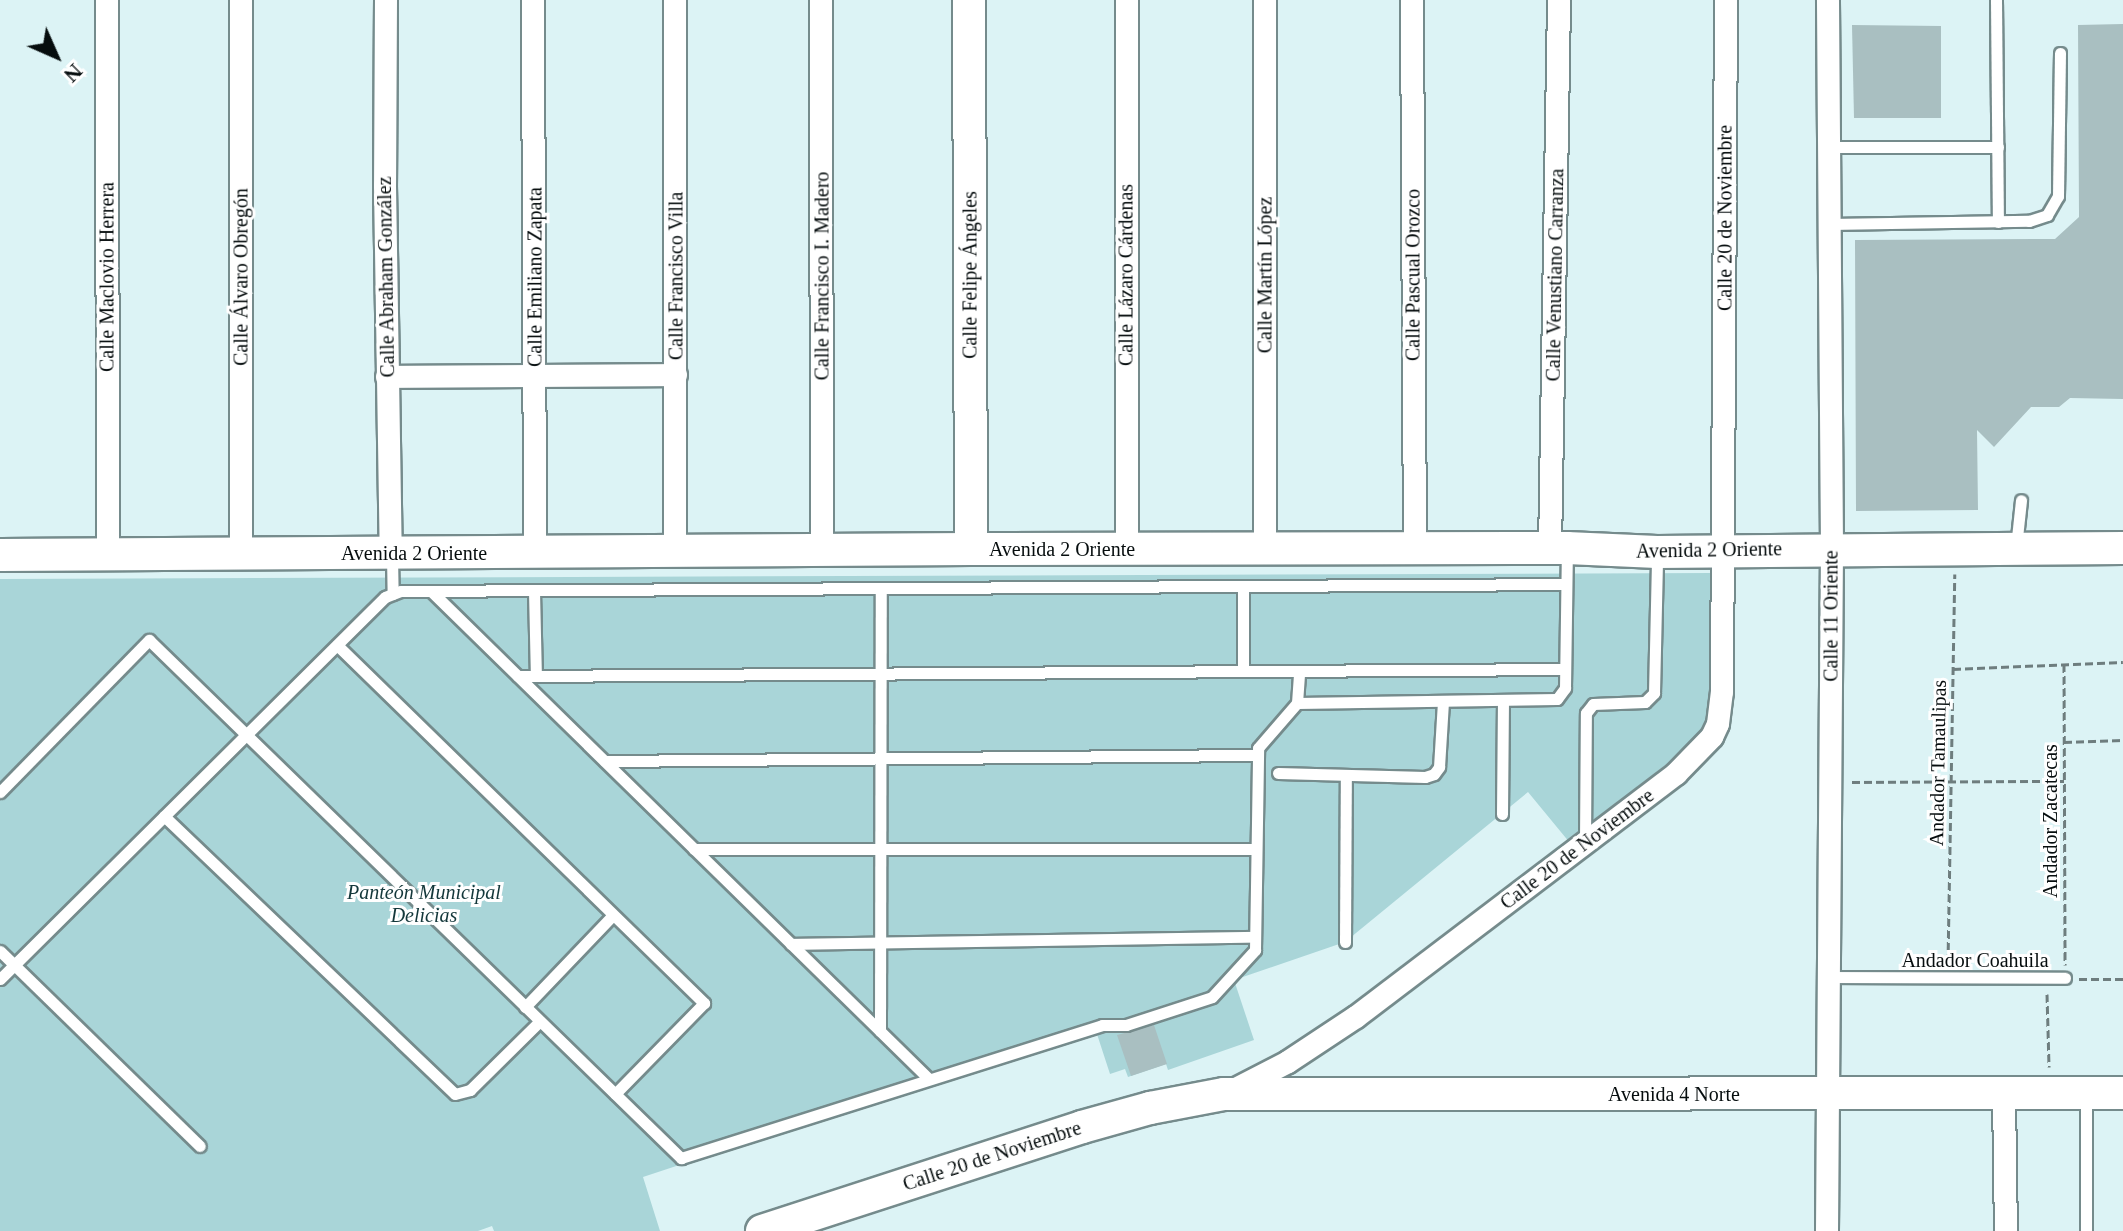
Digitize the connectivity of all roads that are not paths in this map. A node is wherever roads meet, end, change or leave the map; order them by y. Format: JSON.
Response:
{"nodes":[{"id":1,"x":107,"y":0,"type":"edge"},
{"id":2,"x":241,"y":0,"type":"edge"},
{"id":3,"x":386,"y":0,"type":"edge"},
{"id":4,"x":533,"y":0,"type":"edge"},
{"id":5,"x":675,"y":0,"type":"edge"},
{"id":6,"x":821,"y":0,"type":"edge"},
{"id":7,"x":969,"y":0,"type":"edge"},
{"id":8,"x":1127,"y":0,"type":"edge"},
{"id":9,"x":1265,"y":0,"type":"edge"},
{"id":10,"x":1412,"y":0,"type":"edge"},
{"id":11,"x":1559,"y":0,"type":"edge"},
{"id":12,"x":1726,"y":0,"type":"edge"},
{"id":13,"x":1828,"y":0,"type":"edge"},
{"id":14,"x":1996,"y":0,"type":"edge"},
{"id":15,"x":2060,"y":53,"type":"dead end"},
{"id":16,"x":1829,"y":147,"type":"junction"},
{"id":17,"x":1998,"y":147,"type":"junction"},
{"id":18,"x":1998,"y":222,"type":"junction"},
{"id":19,"x":1829,"y":224,"type":"junction"},
{"id":20,"x":676,"y":375,"type":"junction"},
{"id":21,"x":535,"y":376,"type":"junction"},
{"id":22,"x":387,"y":377,"type":"junction"},
{"id":23,"x":2021,"y":500,"type":"dead end"},
{"id":24,"x":1832,"y":548,"type":"junction"},
{"id":25,"x":2016,"y":548,"type":"junction"},
{"id":26,"x":2123,"y":548,"type":"edge"},
{"id":27,"x":971,"y":549,"type":"junction"},
{"id":28,"x":1558,"y":549,"type":"junction"},
{"id":29,"x":1723,"y":549,"type":"junction"},
{"id":30,"x":1127,"y":550,"type":"junction"},
{"id":31,"x":1415,"y":550,"type":"junction"},
{"id":32,"x":1265,"y":551,"type":"junction"},
{"id":33,"x":822,"y":552,"type":"junction"},
{"id":34,"x":1657,"y":552,"type":"junction"},
{"id":35,"x":241,"y":553,"type":"junction"},
{"id":36,"x":391,"y":553,"type":"junction"},
{"id":37,"x":535,"y":553,"type":"junction"},
{"id":38,"x":675,"y":553,"type":"junction"},
{"id":39,"x":0,"y":555,"type":"edge"},
{"id":40,"x":108,"y":555,"type":"junction"},
{"id":41,"x":1566,"y":584,"type":"junction"},
{"id":42,"x":1243,"y":586,"type":"junction"},
{"id":43,"x":881,"y":589,"type":"junction"},
{"id":44,"x":431,"y":591,"type":"junction"},
{"id":45,"x":534,"y":591,"type":"junction"},
{"id":46,"x":393,"y":594,"type":"junction"},
{"id":47,"x":337,"y":645,"type":"junction"},
{"id":48,"x":1565,"y":669,"type":"junction"},
{"id":49,"x":1243,"y":671,"type":"junction"},
{"id":50,"x":1299,"y":671,"type":"junction"},
{"id":51,"x":881,"y":673,"type":"junction"},
{"id":52,"x":518,"y":676,"type":"junction"},
{"id":53,"x":536,"y":676,"type":"junction"},
{"id":54,"x":1503,"y":700,"type":"junction"},
{"id":55,"x":1443,"y":701,"type":"junction"},
{"id":56,"x":1297,"y":703,"type":"junction"},
{"id":57,"x":247,"y":735,"type":"junction"},
{"id":58,"x":1257,"y":755,"type":"junction"},
{"id":59,"x":881,"y":759,"type":"junction"},
{"id":60,"x":605,"y":761,"type":"junction"},
{"id":61,"x":1278,"y":773,"type":"dead end"},
{"id":62,"x":1346,"y":775,"type":"junction"},
{"id":63,"x":0,"y":792,"type":"edge"},
{"id":64,"x":1502,"y":814,"type":"dead end"},
{"id":65,"x":164,"y":816,"type":"junction"},
{"id":66,"x":1585,"y":842,"type":"junction"},
{"id":67,"x":694,"y":849,"type":"junction"},
{"id":68,"x":881,"y":849,"type":"junction"},
{"id":69,"x":1256,"y":849,"type":"junction"},
{"id":70,"x":613,"y":915,"type":"junction"},
{"id":71,"x":1255,"y":937,"type":"junction"},
{"id":72,"x":881,"y":942,"type":"junction"},
{"id":73,"x":1345,"y":942,"type":"dead end"},
{"id":74,"x":791,"y":944,"type":"junction"},
{"id":75,"x":0,"y":951,"type":"edge"},
{"id":76,"x":15,"y":965,"type":"junction"},
{"id":77,"x":1828,"y":977,"type":"junction"},
{"id":78,"x":2065,"y":978,"type":"road end"},
{"id":79,"x":0,"y":979,"type":"edge"},
{"id":80,"x":525,"y":1007,"type":"junction"},
{"id":81,"x":540,"y":1021,"type":"junction"},
{"id":82,"x":880,"y":1031,"type":"junction"},
{"id":83,"x":929,"y":1079,"type":"junction"},
{"id":84,"x":2086,"y":1093,"type":"junction"},
{"id":85,"x":2123,"y":1093,"type":"edge"},
{"id":86,"x":615,"y":1094,"type":"junction"},
{"id":87,"x":1224,"y":1094,"type":"junction"},
{"id":88,"x":1827,"y":1094,"type":"junction"},
{"id":89,"x":2004,"y":1094,"type":"junction"},
{"id":90,"x":200,"y":1146,"type":"dead end"},
{"id":91,"x":762,"y":1231,"type":"edge"},
{"id":92,"x":1827,"y":1231,"type":"edge"},
{"id":93,"x":2006,"y":1231,"type":"edge"},
{"id":94,"x":2086,"y":1231,"type":"edge"}],
"edges":[{"from":1,"to":40,"type":"street","name":"Calle Maclovio Herrera"},
{"from":2,"to":35,"type":"street","name":"Calle Álvaro Obregón"},
{"from":3,"to":22,"type":"street","name":"Calle Abraham González"},
{"from":4,"to":21,"type":"street","name":"Calle Emiliano Zapata"},
{"from":5,"to":20,"type":"street","name":"Calle Francisco Villa"},
{"from":6,"to":33,"type":"street","name":"Calle Francisco I. Madero"},
{"from":7,"to":27,"type":"street","name":"Calle Felipe Ángeles"},
{"from":8,"to":30,"type":"street","name":"Calle Lázaro Cárdenas"},
{"from":9,"to":32,"type":"street","name":"Calle Martín López"},
{"from":10,"to":31,"type":"street","name":"Calle Pascual Orozco"},
{"from":11,"to":28,"type":"street","name":"Calle Venustiano Carranza"},
{"from":12,"to":29,"type":"street","name":"Calle 20 de Noviembre"},
{"from":13,"to":16,"type":"street","name":"Calle 11 Oriente"},
{"from":14,"to":17,"type":"lane"},
{"from":15,"to":18,"type":"lane"},
{"from":16,"to":17,"type":"lane"},
{"from":16,"to":19,"type":"street","name":"Calle 11 Oriente"},
{"from":17,"to":18,"type":"lane"},
{"from":18,"to":19,"type":"lane"},
{"from":19,"to":24,"type":"street","name":"Calle 11 Oriente"},
{"from":20,"to":21,"type":"street"},
{"from":20,"to":38,"type":"street","name":"Calle Francisco Villa"},
{"from":21,"to":22,"type":"street"},
{"from":21,"to":37,"type":"street","name":"Calle Emiliano Zapata"},
{"from":22,"to":36,"type":"street","name":"Calle Abraham González"},
{"from":23,"to":25,"type":"lane"},
{"from":24,"to":25,"type":"street","name":"Avenida 2 Oriente"},
{"from":24,"to":29,"type":"street","name":"Avenida 2 Oriente"},
{"from":24,"to":77,"type":"street","name":"Calle 11 Oriente"},
{"from":25,"to":26,"type":"street","name":"Avenida 2 Oriente"},
{"from":27,"to":30,"type":"street","name":"Avenida 2 Oriente"},
{"from":27,"to":33,"type":"street","name":"Avenida 2 Oriente"},
{"from":28,"to":31,"type":"street","name":"Avenida 2 Oriente"},
{"from":28,"to":34,"type":"street","name":"Avenida 2 Oriente"},
{"from":28,"to":41,"type":"lane"},
{"from":29,"to":34,"type":"street","name":"Avenida 2 Oriente"},
{"from":29,"to":66,"type":"street","name":"Calle 20 de Noviembre"},
{"from":30,"to":32,"type":"street","name":"Avenida 2 Oriente"},
{"from":31,"to":32,"type":"street","name":"Avenida 2 Oriente"},
{"from":33,"to":38,"type":"street","name":"Avenida 2 Oriente"},
{"from":34,"to":66,"type":"lane"},
{"from":35,"to":36,"type":"street","name":"Avenida 2 Oriente"},
{"from":35,"to":40,"type":"street","name":"Avenida 2 Oriente"},
{"from":36,"to":37,"type":"street","name":"Avenida 2 Oriente"},
{"from":36,"to":46,"type":"lane"},
{"from":37,"to":38,"type":"street","name":"Avenida 2 Oriente"},
{"from":39,"to":40,"type":"street","name":"Avenida 2 Oriente"},
{"from":41,"to":42,"type":"lane"},
{"from":41,"to":48,"type":"lane"},
{"from":42,"to":43,"type":"lane"},
{"from":42,"to":49,"type":"lane"},
{"from":43,"to":45,"type":"lane"},
{"from":43,"to":51,"type":"lane"},
{"from":44,"to":45,"type":"lane"},
{"from":44,"to":46,"type":"lane"},
{"from":44,"to":52,"type":"lane"},
{"from":45,"to":53,"type":"lane"},
{"from":46,"to":47,"type":"lane"},
{"from":47,"to":57,"type":"lane"},
{"from":47,"to":70,"type":"lane"},
{"from":48,"to":50,"type":"lane"},
{"from":48,"to":54,"type":"lane"},
{"from":49,"to":50,"type":"lane"},
{"from":49,"to":51,"type":"lane"},
{"from":50,"to":56,"type":"lane"},
{"from":51,"to":53,"type":"lane"},
{"from":51,"to":59,"type":"lane"},
{"from":52,"to":53,"type":"lane"},
{"from":52,"to":60,"type":"lane"},
{"from":54,"to":55,"type":"lane"},
{"from":54,"to":64,"type":"lane"},
{"from":55,"to":56,"type":"lane"},
{"from":55,"to":62,"type":"lane"},
{"from":56,"to":58,"type":"lane"},
{"from":57,"to":63,"type":"lane"},
{"from":57,"to":65,"type":"lane"},
{"from":57,"to":80,"type":"lane"},
{"from":58,"to":59,"type":"lane"},
{"from":58,"to":69,"type":"lane"},
{"from":59,"to":60,"type":"lane"},
{"from":59,"to":68,"type":"lane"},
{"from":60,"to":67,"type":"lane"},
{"from":61,"to":62,"type":"lane"},
{"from":62,"to":73,"type":"lane"},
{"from":65,"to":76,"type":"lane"},
{"from":65,"to":81,"type":"lane"},
{"from":66,"to":87,"type":"street","name":"Calle 20 de Noviembre"},
{"from":67,"to":68,"type":"lane"},
{"from":67,"to":74,"type":"lane"},
{"from":68,"to":69,"type":"lane"},
{"from":68,"to":72,"type":"lane"},
{"from":69,"to":71,"type":"lane"},
{"from":70,"to":80,"type":"lane"},
{"from":70,"to":86,"type":"lane"},
{"from":71,"to":72,"type":"lane"},
{"from":71,"to":83,"type":"lane"},
{"from":72,"to":74,"type":"lane"},
{"from":72,"to":82,"type":"lane"},
{"from":74,"to":82,"type":"lane"},
{"from":75,"to":76,"type":"lane"},
{"from":76,"to":79,"type":"lane"},
{"from":76,"to":90,"type":"lane"},
{"from":77,"to":78,"type":"lane","name":"Andador Coahuila"},
{"from":77,"to":88,"type":"street","name":"Calle 11 Oriente"},
{"from":80,"to":81,"type":"lane"},
{"from":81,"to":86,"type":"lane"},
{"from":82,"to":83,"type":"lane"},
{"from":83,"to":86,"type":"lane"},
{"from":84,"to":85,"type":"street","name":"Avenida 4 Norte"},
{"from":84,"to":89,"type":"street","name":"Avenida 4 Norte"},
{"from":84,"to":94,"type":"lane"},
{"from":87,"to":88,"type":"street","name":"Avenida 4 Norte"},
{"from":87,"to":91,"type":"street","name":"Calle 20 de Noviembre"},
{"from":88,"to":89,"type":"street","name":"Avenida 4 Norte"},
{"from":88,"to":92,"type":"street","name":"Calle 11 Oriente"},
{"from":89,"to":93,"type":"street"}]}
